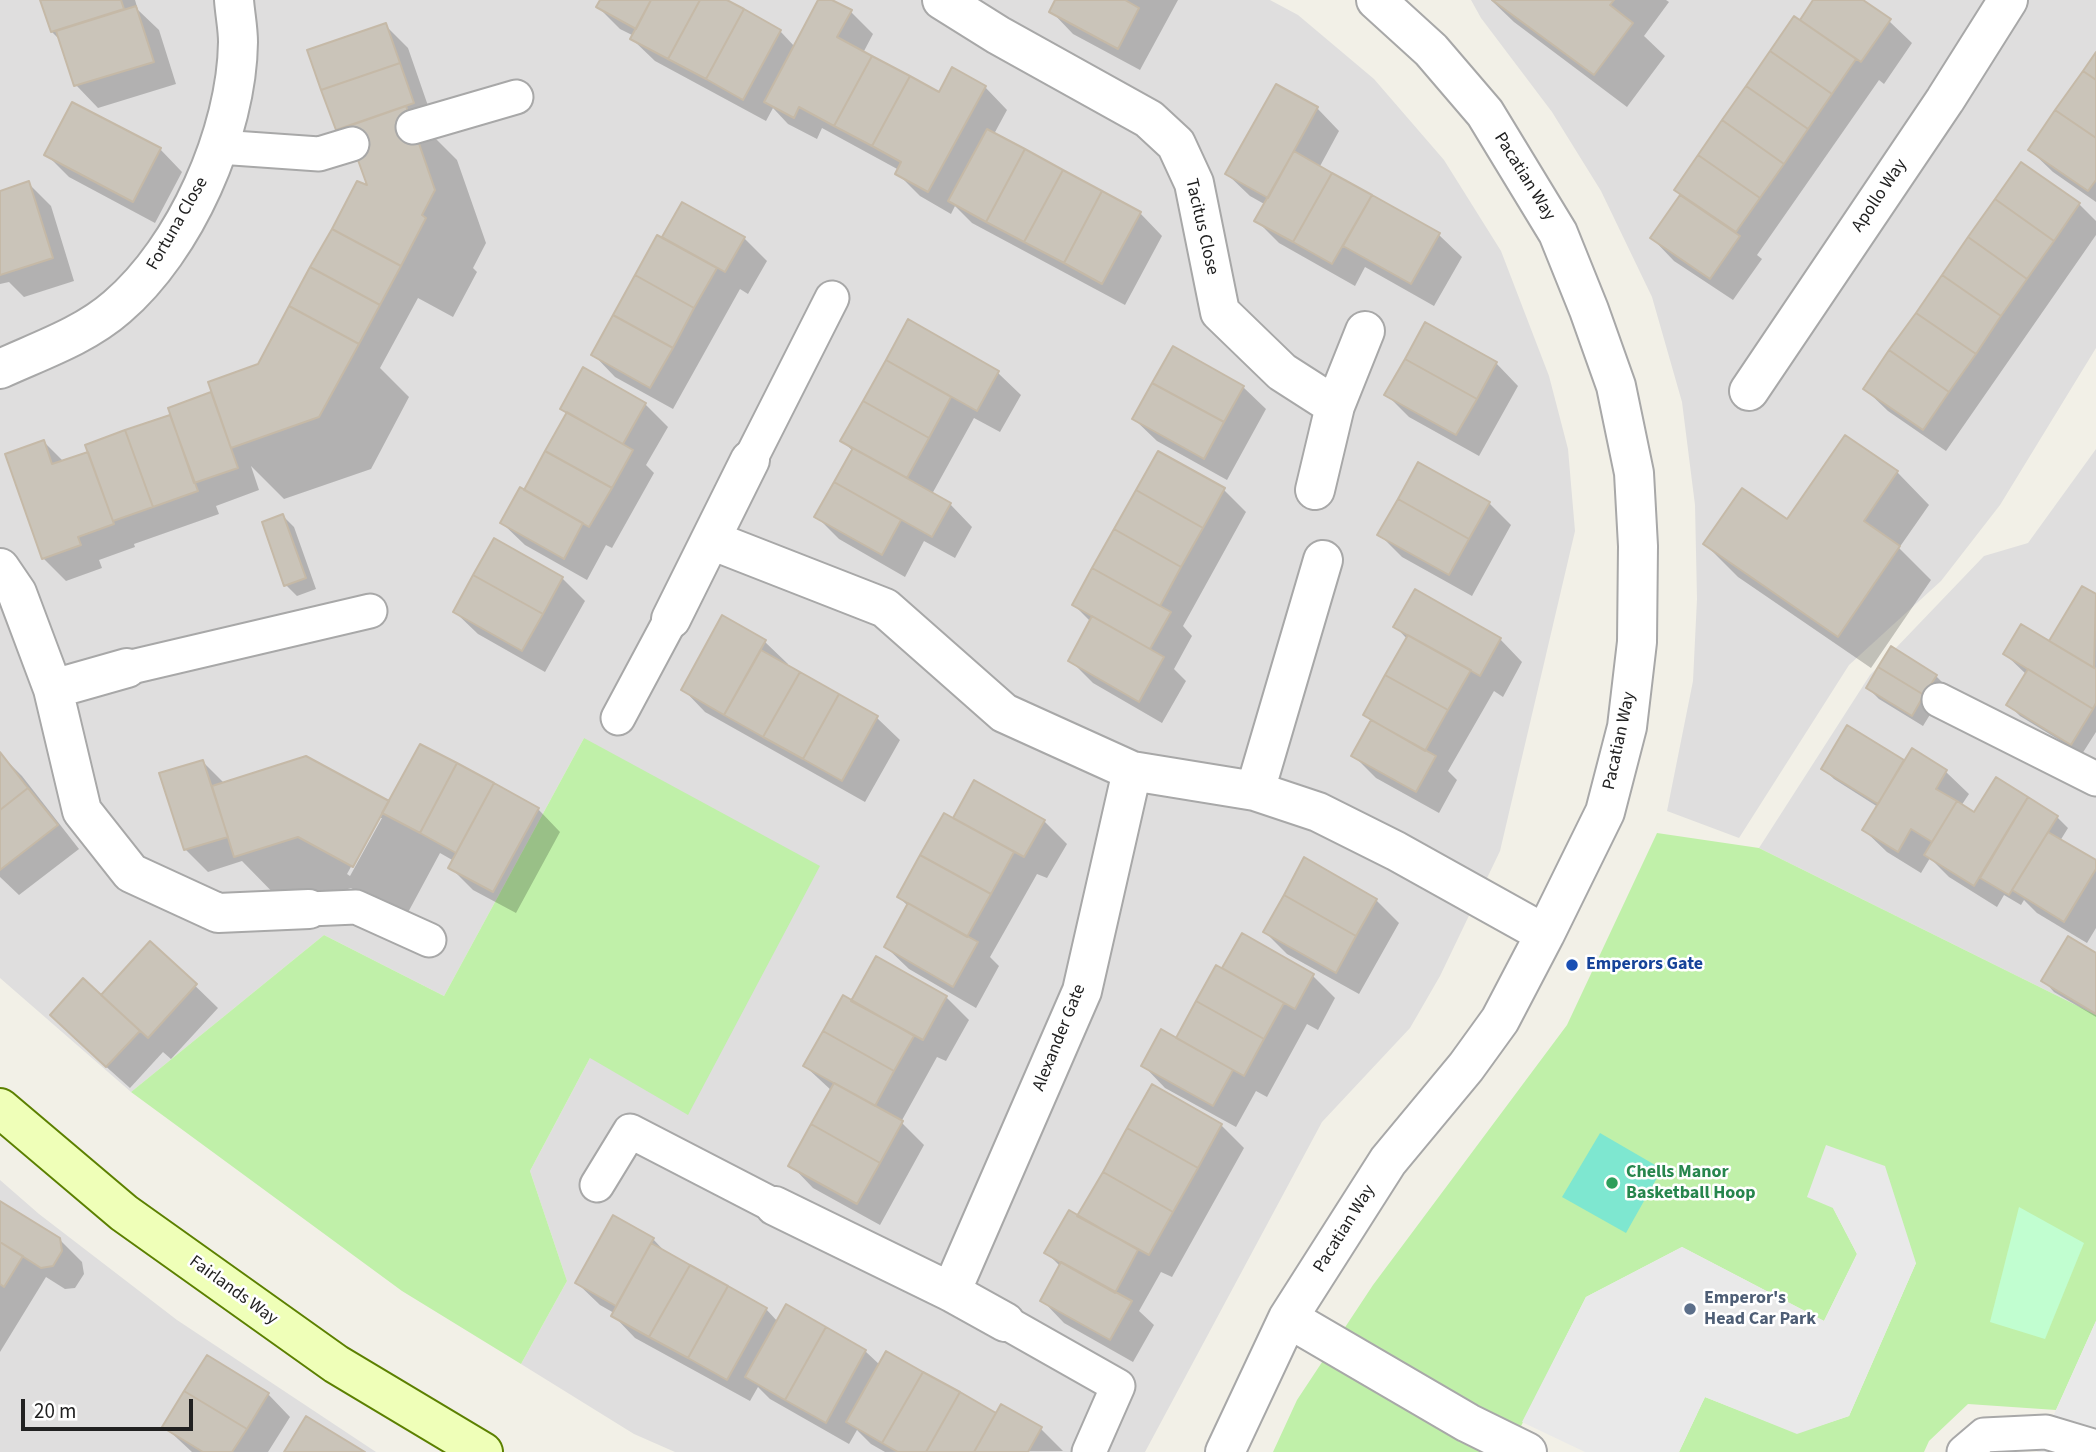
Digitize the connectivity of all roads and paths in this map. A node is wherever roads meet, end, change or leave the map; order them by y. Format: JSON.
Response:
{"nodes":[{"id":1,"x":234,"y":0,"type":"edge"},
{"id":2,"x":942,"y":0,"type":"edge"},
{"id":3,"x":1376,"y":0,"type":"edge"},
{"id":4,"x":2008,"y":0,"type":"edge"},
{"id":5,"x":516,"y":97,"type":"dead end"},
{"id":6,"x":413,"y":127,"type":"dead end"},
{"id":7,"x":352,"y":144,"type":"dead end"},
{"id":8,"x":219,"y":147,"type":"junction"},
{"id":9,"x":832,"y":298,"type":"dead end"},
{"id":10,"x":1365,"y":331,"type":"dead end"},
{"id":11,"x":0,"y":369,"type":"edge"},
{"id":12,"x":1749,"y":391,"type":"dead end"},
{"id":13,"x":1335,"y":406,"type":"junction"},
{"id":14,"x":750,"y":460,"type":"joint"},
{"id":15,"x":1315,"y":490,"type":"dead end"},
{"id":16,"x":711,"y":540,"type":"junction"},
{"id":17,"x":1323,"y":560,"type":"dead end"},
{"id":18,"x":0,"y":568,"type":"edge"},
{"id":19,"x":370,"y":611,"type":"dead end"},
{"id":20,"x":671,"y":618,"type":"joint"},
{"id":21,"x":127,"y":668,"type":"joint"},
{"id":22,"x":53,"y":689,"type":"junction"},
{"id":23,"x":1939,"y":700,"type":"dead end"},
{"id":24,"x":618,"y":718,"type":"dead end"},
{"id":25,"x":1132,"y":771,"type":"junction"},
{"id":26,"x":2096,"y":779,"type":"edge"},
{"id":27,"x":1255,"y":790,"type":"junction"},
{"id":28,"x":309,"y":909,"type":"joint"},
{"id":29,"x":1545,"y":934,"type":"junction"},
{"id":30,"x":429,"y":940,"type":"dead end"},
{"id":31,"x":0,"y":1108,"type":"edge"},
{"id":32,"x":597,"y":1185,"type":"dead end"},
{"id":33,"x":775,"y":1206,"type":"joint"},
{"id":34,"x":951,"y":1292,"type":"junction"},
{"id":35,"x":1288,"y":1318,"type":"junction"},
{"id":36,"x":1004,"y":1322,"type":"joint"},
{"id":37,"x":2096,"y":1447,"type":"edge"},
{"id":38,"x":482,"y":1452,"type":"edge"},
{"id":39,"x":1089,"y":1452,"type":"edge"},
{"id":40,"x":1225,"y":1452,"type":"edge"},
{"id":41,"x":1527,"y":1452,"type":"edge"},
{"id":42,"x":1964,"y":1452,"type":"edge"}],
"edges":[{"from":1,"to":8,"type":"street","name":"Fortuna Close"},
{"from":2,"to":13,"type":"street","name":"Tacitus Close"},
{"from":3,"to":29,"type":"street","name":"Pacatian Way"},
{"from":4,"to":12,"type":"street","name":"Apollo Way"},
{"from":5,"to":6,"type":"lane"},
{"from":7,"to":8,"type":"lane"},
{"from":8,"to":11,"type":"street","name":"Fortuna Close"},
{"from":9,"to":14,"type":"lane"},
{"from":10,"to":13,"type":"street"},
{"from":13,"to":15,"type":"street"},
{"from":14,"to":16,"type":"street"},
{"from":16,"to":20,"type":"street"},
{"from":16,"to":25,"type":"street"},
{"from":17,"to":27,"type":"street"},
{"from":18,"to":22,"type":"street"},
{"from":19,"to":21,"type":"lane"},
{"from":20,"to":24,"type":"lane"},
{"from":21,"to":22,"type":"street"},
{"from":22,"to":28,"type":"street"},
{"from":23,"to":26,"type":"lane"},
{"from":25,"to":27,"type":"street"},
{"from":25,"to":34,"type":"street","name":"Alexander Gate"},
{"from":27,"to":29,"type":"street"},
{"from":28,"to":30,"type":"lane"},
{"from":29,"to":35,"type":"street","name":"Pacatian Way"},
{"from":31,"to":38,"type":"main road","name":"Fairlands Way"},
{"from":32,"to":33,"type":"lane"},
{"from":33,"to":34,"type":"street"},
{"from":34,"to":36,"type":"street"},
{"from":35,"to":40,"type":"street","name":"Pacatian Way"},
{"from":35,"to":41,"type":"street"},
{"from":36,"to":39,"type":"lane"},
{"from":37,"to":42,"type":"lane"}]}
